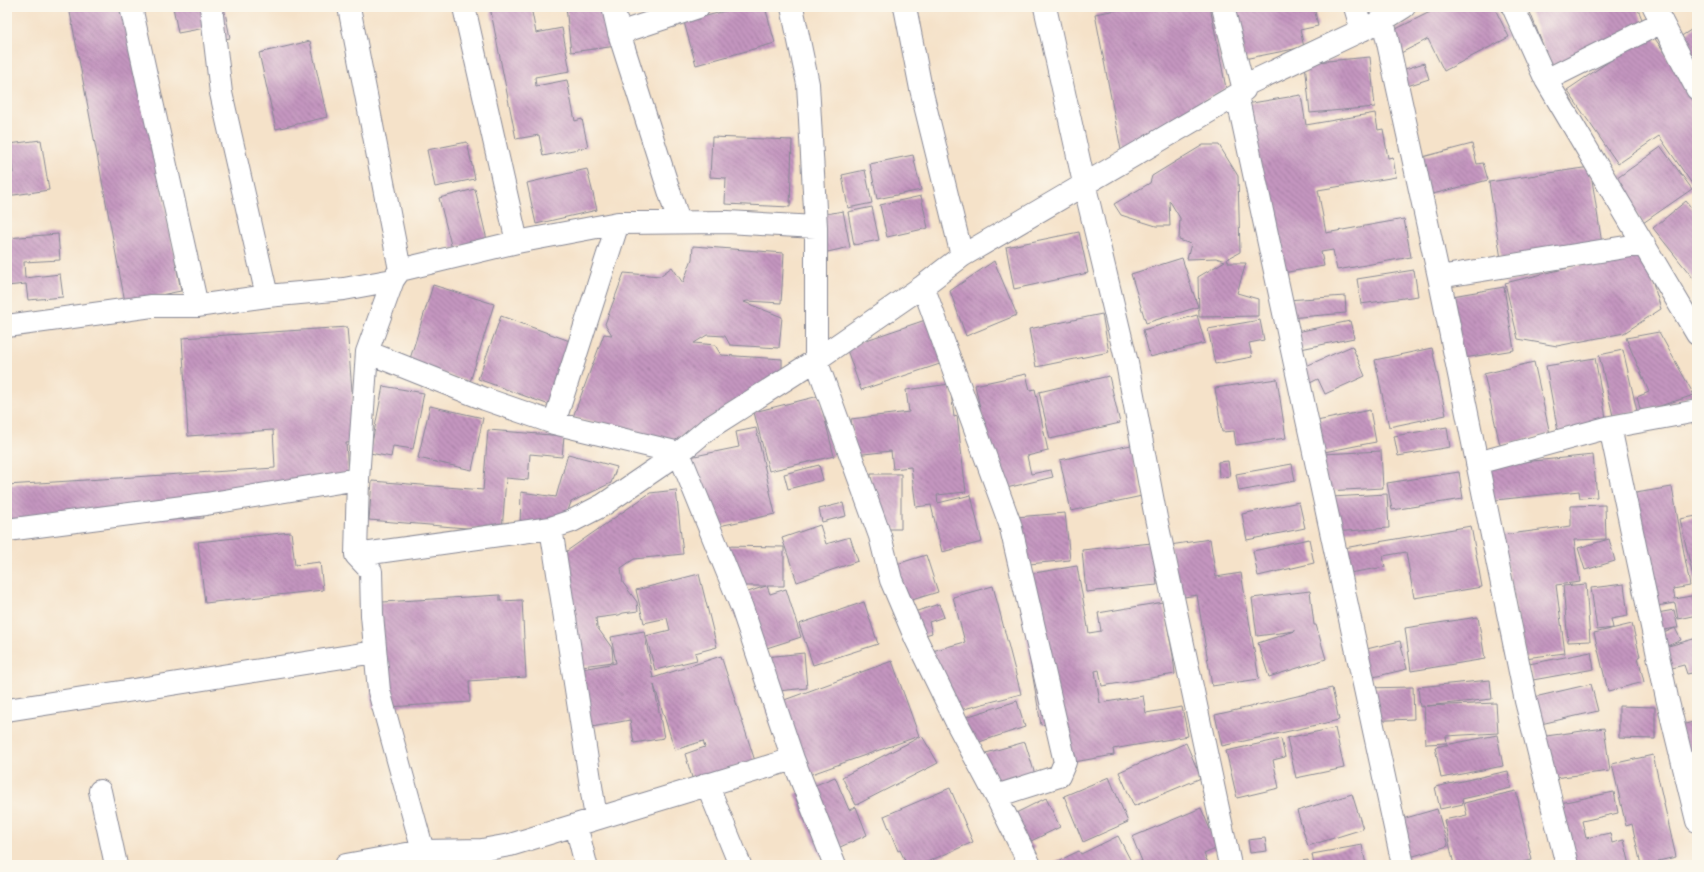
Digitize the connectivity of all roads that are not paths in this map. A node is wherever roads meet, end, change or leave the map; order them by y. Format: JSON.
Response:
{"nodes":[{"id":1,"x":131,"y":7,"type":"edge"},
{"id":2,"x":211,"y":7,"type":"edge"},
{"id":3,"x":348,"y":7,"type":"edge"},
{"id":4,"x":464,"y":7,"type":"edge"},
{"id":5,"x":613,"y":7,"type":"edge"},
{"id":6,"x":698,"y":7,"type":"edge"},
{"id":7,"x":792,"y":7,"type":"edge"},
{"id":8,"x":905,"y":7,"type":"edge"},
{"id":9,"x":1045,"y":7,"type":"edge"},
{"id":10,"x":1223,"y":7,"type":"edge"},
{"id":11,"x":1355,"y":7,"type":"edge"},
{"id":12,"x":1404,"y":7,"type":"edge"},
{"id":13,"x":1513,"y":7,"type":"edge"},
{"id":14,"x":1658,"y":15,"type":"edge"},
{"id":15,"x":1383,"y":20,"type":"junction"},
{"id":16,"x":1362,"y":30,"type":"junction"},
{"id":17,"x":619,"y":33,"type":"junction"},
{"id":18,"x":1546,"y":80,"type":"junction"},
{"id":19,"x":1697,"y":89,"type":"edge"},
{"id":20,"x":1240,"y":90,"type":"junction"},
{"id":21,"x":1084,"y":183,"type":"junction"},
{"id":22,"x":680,"y":222,"type":"junction"},
{"id":23,"x":618,"y":223,"type":"junction"},
{"id":24,"x":816,"y":227,"type":"junction"},
{"id":25,"x":517,"y":242,"type":"junction"},
{"id":26,"x":1644,"y":244,"type":"junction"},
{"id":27,"x":962,"y":256,"type":"junction"},
{"id":28,"x":397,"y":275,"type":"junction"},
{"id":29,"x":1439,"y":277,"type":"junction"},
{"id":30,"x":923,"y":286,"type":"junction"},
{"id":31,"x":267,"y":296,"type":"junction"},
{"id":32,"x":197,"y":306,"type":"junction"},
{"id":33,"x":7,"y":326,"type":"edge"},
{"id":34,"x":1697,"y":334,"type":"edge"},
{"id":35,"x":368,"y":352,"type":"junction"},
{"id":36,"x":816,"y":360,"type":"junction"},
{"id":37,"x":1697,"y":411,"type":"edge"},
{"id":38,"x":554,"y":423,"type":"junction"},
{"id":39,"x":1610,"y":427,"type":"junction"},
{"id":40,"x":679,"y":454,"type":"junction"},
{"id":41,"x":1477,"y":463,"type":"junction"},
{"id":42,"x":358,"y":478,"type":"junction"},
{"id":43,"x":551,"y":528,"type":"junction"},
{"id":44,"x":7,"y":530,"type":"edge"},
{"id":45,"x":356,"y":555,"type":"junction"},
{"id":46,"x":375,"y":652,"type":"junction"},
{"id":47,"x":7,"y":710,"type":"edge"},
{"id":48,"x":793,"y":759,"type":"junction"},
{"id":49,"x":707,"y":784,"type":"junction"},
{"id":50,"x":100,"y":791,"type":"dead end"},
{"id":51,"x":996,"y":796,"type":"junction"},
{"id":52,"x":596,"y":818,"type":"junction"},
{"id":53,"x":1697,"y":821,"type":"edge"},
{"id":54,"x":576,"y":824,"type":"junction"},
{"id":55,"x":423,"y":851,"type":"junction"},
{"id":56,"x":483,"y":857,"type":"edge"},
{"id":57,"x":116,"y":865,"type":"edge"},
{"id":58,"x":346,"y":865,"type":"edge"},
{"id":59,"x":586,"y":865,"type":"edge"},
{"id":60,"x":740,"y":865,"type":"edge"},
{"id":61,"x":833,"y":865,"type":"edge"},
{"id":62,"x":1030,"y":865,"type":"edge"},
{"id":63,"x":1230,"y":865,"type":"edge"},
{"id":64,"x":1403,"y":865,"type":"edge"},
{"id":65,"x":1567,"y":865,"type":"edge"}],
"edges":[{"from":1,"to":32,"type":"street"},
{"from":2,"to":31,"type":"street"},
{"from":3,"to":28,"type":"street"},
{"from":4,"to":25,"type":"street"},
{"from":5,"to":17,"type":"street"},
{"from":6,"to":17,"type":"street"},
{"from":7,"to":24,"type":"street"},
{"from":8,"to":27,"type":"street"},
{"from":9,"to":21,"type":"street"},
{"from":10,"to":20,"type":"street"},
{"from":11,"to":16,"type":"street"},
{"from":12,"to":15,"type":"street"},
{"from":13,"to":18,"type":"street"},
{"from":14,"to":18,"type":"street"},
{"from":14,"to":19,"type":"street"},
{"from":15,"to":16,"type":"street"},
{"from":15,"to":29,"type":"street"},
{"from":16,"to":20,"type":"street"},
{"from":17,"to":22,"type":"street"},
{"from":18,"to":26,"type":"street"},
{"from":20,"to":21,"type":"street"},
{"from":20,"to":64,"type":"street"},
{"from":21,"to":27,"type":"street"},
{"from":21,"to":63,"type":"street"},
{"from":22,"to":23,"type":"street"},
{"from":22,"to":24,"type":"street"},
{"from":23,"to":25,"type":"street"},
{"from":23,"to":38,"type":"street"},
{"from":24,"to":36,"type":"street"},
{"from":25,"to":28,"type":"street"},
{"from":26,"to":29,"type":"street"},
{"from":26,"to":34,"type":"street"},
{"from":27,"to":30,"type":"street"},
{"from":28,"to":31,"type":"street"},
{"from":28,"to":35,"type":"street"},
{"from":29,"to":41,"type":"street"},
{"from":30,"to":36,"type":"street"},
{"from":30,"to":51,"type":"street"},
{"from":31,"to":32,"type":"street"},
{"from":32,"to":33,"type":"street"},
{"from":35,"to":38,"type":"street"},
{"from":35,"to":42,"type":"street"},
{"from":36,"to":40,"type":"street"},
{"from":36,"to":51,"type":"street"},
{"from":37,"to":39,"type":"street"},
{"from":38,"to":40,"type":"street"},
{"from":39,"to":41,"type":"street"},
{"from":39,"to":53,"type":"street"},
{"from":40,"to":43,"type":"street"},
{"from":40,"to":48,"type":"street"},
{"from":41,"to":65,"type":"street"},
{"from":42,"to":44,"type":"street"},
{"from":42,"to":45,"type":"street"},
{"from":43,"to":45,"type":"street"},
{"from":43,"to":52,"type":"street"},
{"from":45,"to":46,"type":"street"},
{"from":46,"to":47,"type":"street"},
{"from":46,"to":55,"type":"street"},
{"from":48,"to":49,"type":"street"},
{"from":48,"to":61,"type":"street"},
{"from":49,"to":52,"type":"street"},
{"from":49,"to":60,"type":"street"},
{"from":50,"to":57,"type":"street"},
{"from":51,"to":62,"type":"street"},
{"from":52,"to":54,"type":"street"},
{"from":54,"to":56,"type":"street"},
{"from":54,"to":59,"type":"street"},
{"from":55,"to":56,"type":"street"},
{"from":55,"to":58,"type":"street"}]}
